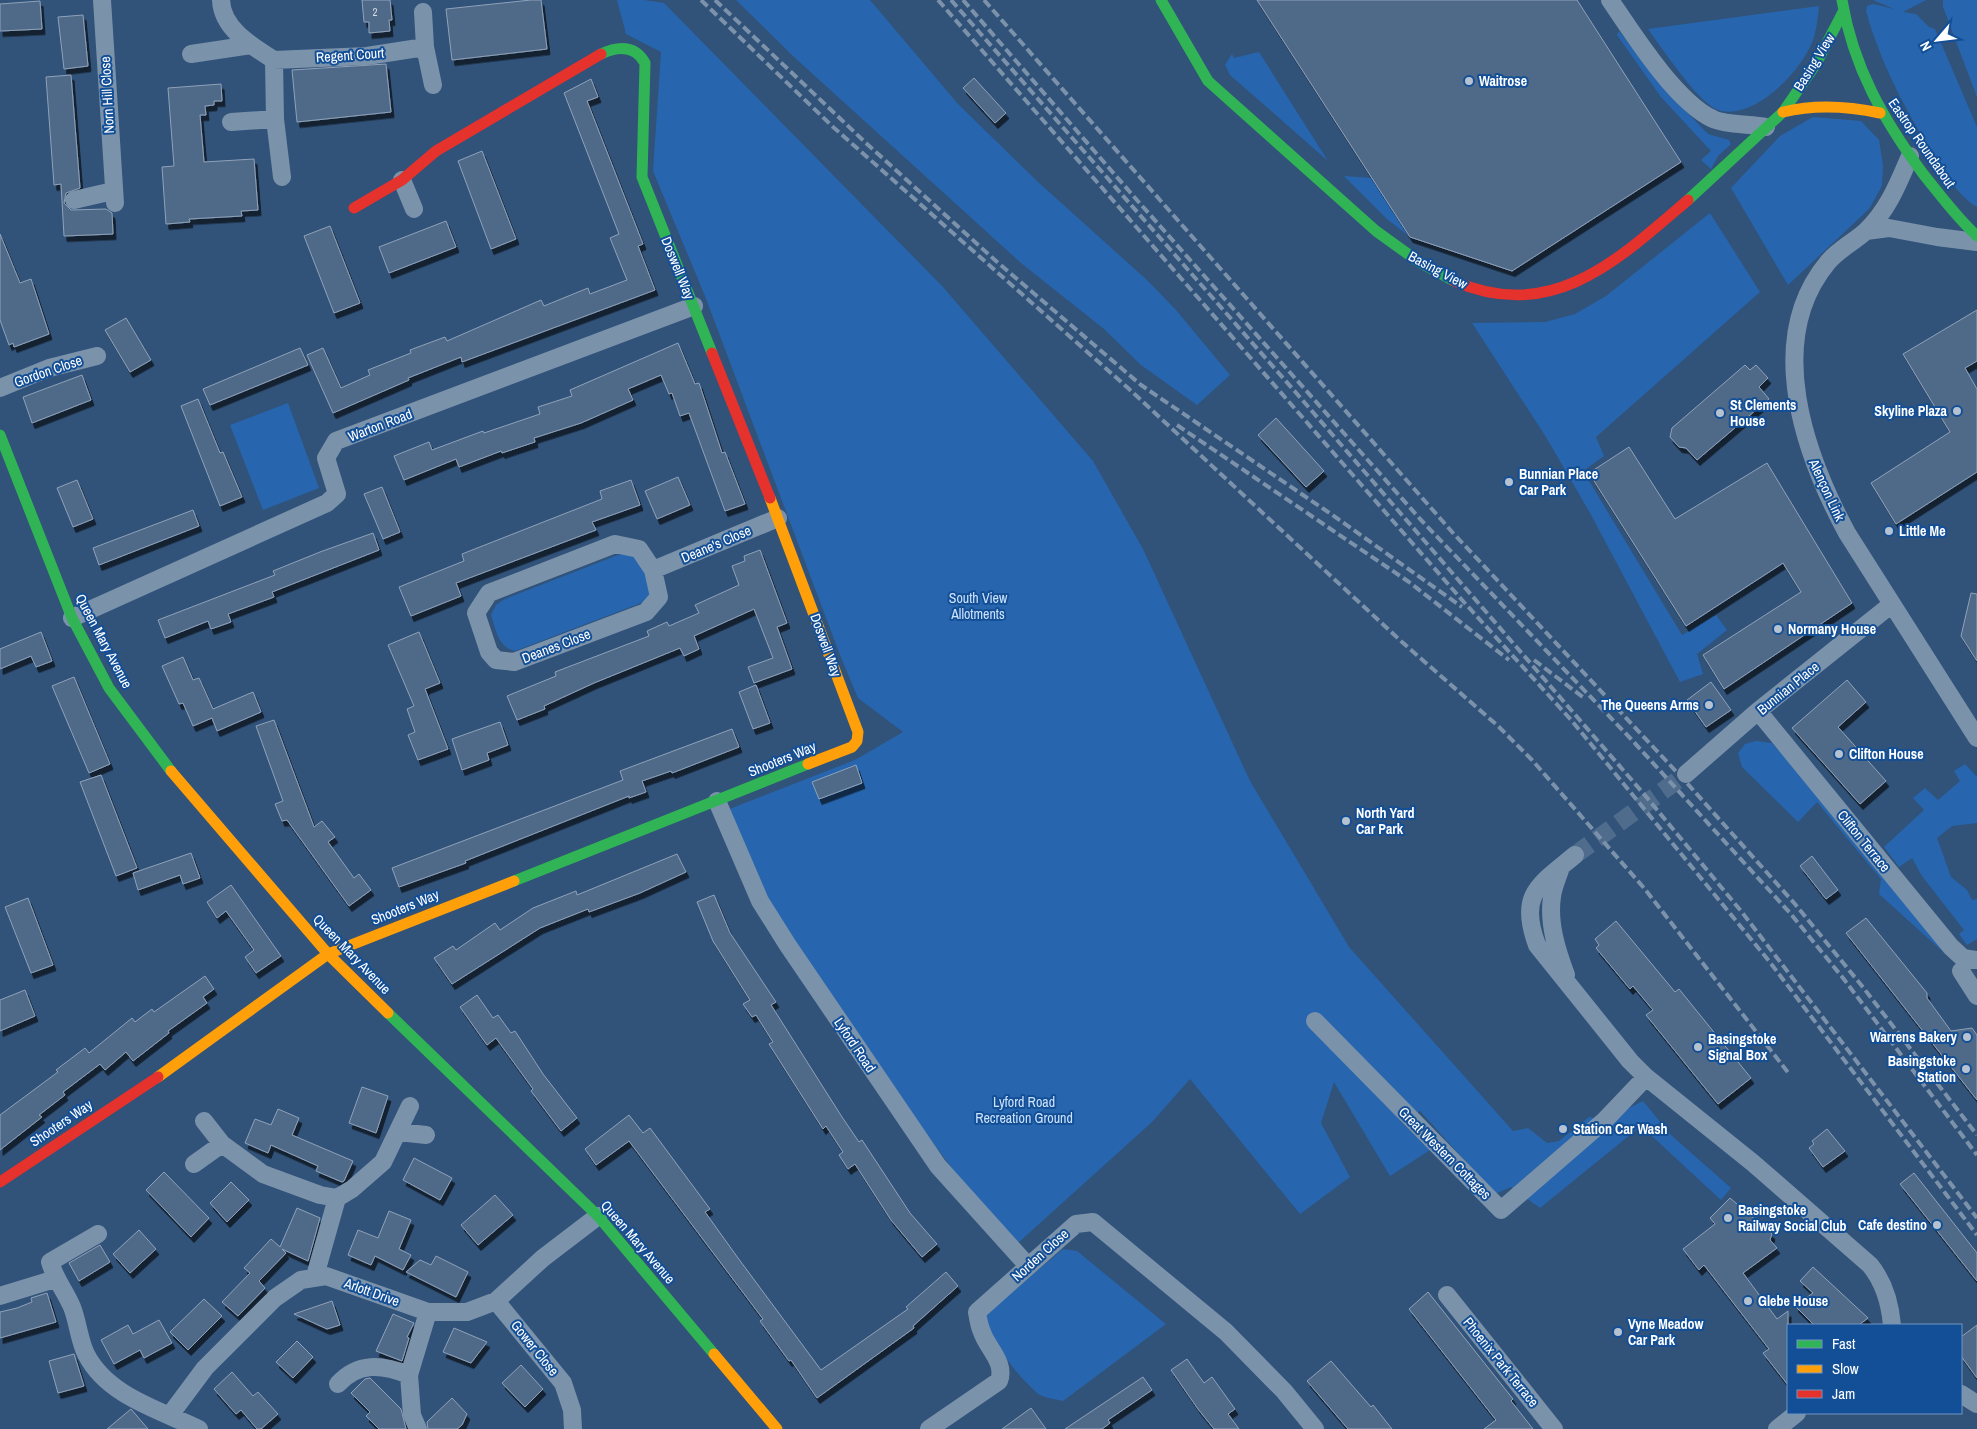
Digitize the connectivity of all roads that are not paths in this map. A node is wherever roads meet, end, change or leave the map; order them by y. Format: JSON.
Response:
{"nodes":[{"id":1,"x":102,"y":0,"type":"edge"},
{"id":2,"x":221,"y":0,"type":"edge"},
{"id":3,"x":1161,"y":0,"type":"edge"},
{"id":4,"x":1610,"y":0,"type":"edge"},
{"id":5,"x":1843,"y":6,"type":"edge"},
{"id":6,"x":423,"y":12,"type":"dead end"},
{"id":7,"x":251,"y":45,"type":"junction"},
{"id":8,"x":425,"y":47,"type":"junction"},
{"id":9,"x":191,"y":54,"type":"dead end"},
{"id":10,"x":274,"y":60,"type":"junction"},
{"id":11,"x":433,"y":85,"type":"dead end"},
{"id":12,"x":1783,"y":112,"type":"junction"},
{"id":13,"x":1880,"y":113,"type":"junction"},
{"id":14,"x":275,"y":119,"type":"junction"},
{"id":15,"x":232,"y":122,"type":"dead end"},
{"id":16,"x":1766,"y":127,"type":"junction"},
{"id":17,"x":1910,"y":156,"type":"junction"},
{"id":18,"x":282,"y":177,"type":"dead end"},
{"id":19,"x":402,"y":180,"type":"junction"},
{"id":20,"x":74,"y":200,"type":"dead end"},
{"id":21,"x":354,"y":208,"type":"dead end"},
{"id":22,"x":414,"y":209,"type":"dead end"},
{"id":23,"x":1866,"y":231,"type":"junction"},
{"id":24,"x":1977,"y":236,"type":"edge"},
{"id":25,"x":1977,"y":242,"type":"edge"},
{"id":26,"x":694,"y":306,"type":"junction"},
{"id":27,"x":97,"y":356,"type":"dead end"},
{"id":28,"x":0,"y":388,"type":"edge"},
{"id":29,"x":0,"y":435,"type":"edge"},
{"id":30,"x":778,"y":518,"type":"junction"},
{"id":31,"x":653,"y":570,"type":"junction"},
{"id":32,"x":1892,"y":604,"type":"junction"},
{"id":33,"x":72,"y":618,"type":"junction"},
{"id":34,"x":1758,"y":712,"type":"junction"},
{"id":35,"x":1971,"y":715,"type":"edge"},
{"id":36,"x":859,"y":736,"type":"joint"},
{"id":37,"x":1977,"y":738,"type":"edge"},
{"id":38,"x":1686,"y":774,"type":"tunnel mouth"},
{"id":39,"x":717,"y":802,"type":"junction"},
{"id":40,"x":1575,"y":855,"type":"tunnel mouth"},
{"id":41,"x":1561,"y":866,"type":"junction"},
{"id":42,"x":328,"y":954,"type":"junction"},
{"id":43,"x":1977,"y":960,"type":"edge"},
{"id":44,"x":1961,"y":970,"type":"dead end"},
{"id":45,"x":1570,"y":984,"type":"junction"},
{"id":46,"x":1977,"y":996,"type":"edge"},
{"id":47,"x":1315,"y":1021,"type":"dead end"},
{"id":48,"x":1652,"y":1082,"type":"junction"},
{"id":49,"x":410,"y":1106,"type":"dead end"},
{"id":50,"x":204,"y":1121,"type":"dead end"},
{"id":51,"x":399,"y":1132,"type":"junction"},
{"id":52,"x":426,"y":1135,"type":"dead end"},
{"id":53,"x":222,"y":1144,"type":"junction"},
{"id":54,"x":194,"y":1164,"type":"dead end"},
{"id":55,"x":0,"y":1182,"type":"edge"},
{"id":56,"x":337,"y":1198,"type":"junction"},
{"id":57,"x":598,"y":1216,"type":"junction"},
{"id":58,"x":98,"y":1234,"type":"dead end"},
{"id":59,"x":1028,"y":1266,"type":"junction"},
{"id":60,"x":315,"y":1276,"type":"junction"},
{"id":61,"x":55,"y":1279,"type":"junction"},
{"id":62,"x":1447,"y":1294,"type":"dead end"},
{"id":63,"x":0,"y":1296,"type":"edge"},
{"id":64,"x":496,"y":1301,"type":"junction"},
{"id":65,"x":428,"y":1312,"type":"junction"},
{"id":66,"x":1892,"y":1324,"type":"edge"},
{"id":67,"x":409,"y":1375,"type":"junction"},
{"id":68,"x":338,"y":1384,"type":"dead end"},
{"id":69,"x":1962,"y":1395,"type":"edge"},
{"id":70,"x":1977,"y":1404,"type":"edge"},
{"id":71,"x":1797,"y":1414,"type":"edge"},
{"id":72,"x":170,"y":1415,"type":"junction"},
{"id":73,"x":199,"y":1429,"type":"edge"},
{"id":74,"x":418,"y":1429,"type":"edge"},
{"id":75,"x":573,"y":1429,"type":"edge"},
{"id":76,"x":777,"y":1429,"type":"edge"},
{"id":77,"x":929,"y":1429,"type":"edge"},
{"id":78,"x":1315,"y":1429,"type":"edge"},
{"id":79,"x":1554,"y":1429,"type":"edge"},
{"id":80,"x":1777,"y":1429,"type":"edge"}],
"edges":[{"from":1,"to":20,"type":"street","name":"Norn Hill Close"},
{"from":2,"to":7,"type":"street"},
{"from":3,"to":16,"type":"street","name":"Basing View"},
{"from":4,"to":16,"type":"street"},
{"from":5,"to":12,"type":"street","name":"Basing View"},
{"from":5,"to":13,"type":"street","name":"Eastrop Roundabout"},
{"from":6,"to":8,"type":"street"},
{"from":7,"to":9,"type":"street"},
{"from":7,"to":10,"type":"street"},
{"from":8,"to":10,"type":"street","name":"Regent Court"},
{"from":8,"to":11,"type":"street"},
{"from":10,"to":14,"type":"street"},
{"from":12,"to":13,"type":"street","name":"Basing View"},
{"from":12,"to":16,"type":"street","name":"Basing View"},
{"from":13,"to":17,"type":"street","name":"Eastrop Roundabout"},
{"from":14,"to":15,"type":"street"},
{"from":14,"to":18,"type":"street"},
{"from":17,"to":23,"type":"street","name":"Alençon Link"},
{"from":17,"to":24,"type":"street","name":"Eastrop Roundabout"},
{"from":19,"to":21,"type":"street","name":"Doswell Way"},
{"from":19,"to":22,"type":"street"},
{"from":19,"to":26,"type":"street","name":"Doswell Way"},
{"from":23,"to":25,"type":"street"},
{"from":23,"to":32,"type":"street","name":"Alençon Link"},
{"from":26,"to":30,"type":"street","name":"Doswell Way"},
{"from":26,"to":33,"type":"street","name":"Warton Road"},
{"from":27,"to":28,"type":"street","name":"Gordon Close"},
{"from":29,"to":33,"type":"street","name":"Queen Mary Avenue"},
{"from":30,"to":31,"type":"street","name":"Deane's Close"},
{"from":30,"to":36,"type":"street","name":"Doswell Way"},
{"from":31,"to":31,"type":"street","name":"Deanes Close"},
{"from":32,"to":34,"type":"street","name":"Bunnian Place"},
{"from":32,"to":35,"type":"street","name":"Alençon Link"},
{"from":33,"to":42,"type":"street","name":"Queen Mary Avenue"},
{"from":34,"to":38,"type":"street","name":"Bunnian Place"},
{"from":34,"to":43,"type":"street","name":"Clifton Terrace"},
{"from":35,"to":37,"type":"street","name":"Alençon Link"},
{"from":36,"to":39,"type":"street","name":"Shooters Way"},
{"from":39,"to":42,"type":"street","name":"Shooters Way"},
{"from":39,"to":59,"type":"street","name":"Lyford Road"},
{"from":40,"to":41,"type":"street"},
{"from":41,"to":45,"type":"street"},
{"from":41,"to":45,"type":"street"},
{"from":42,"to":55,"type":"street","name":"Shooters Way"},
{"from":42,"to":57,"type":"street","name":"Queen Mary Avenue"},
{"from":44,"to":46,"type":"street"},
{"from":45,"to":48,"type":"street"},
{"from":47,"to":48,"type":"street","name":"Great Western Cottages"},
{"from":48,"to":66,"type":"street"},
{"from":49,"to":51,"type":"street"},
{"from":50,"to":53,"type":"street"},
{"from":51,"to":52,"type":"street"},
{"from":51,"to":56,"type":"street"},
{"from":53,"to":54,"type":"street"},
{"from":53,"to":56,"type":"street"},
{"from":56,"to":60,"type":"street"},
{"from":57,"to":64,"type":"street","name":"Arlott Drive"},
{"from":57,"to":76,"type":"street","name":"Queen Mary Avenue"},
{"from":58,"to":61,"type":"street"},
{"from":59,"to":77,"type":"street","name":"Norden Close"},
{"from":59,"to":78,"type":"street","name":"Norden Close"},
{"from":60,"to":65,"type":"street","name":"Arlott Drive"},
{"from":60,"to":72,"type":"street"},
{"from":61,"to":63,"type":"street"},
{"from":61,"to":72,"type":"street"},
{"from":62,"to":79,"type":"street","name":"Phoenix Park Terrace"},
{"from":64,"to":65,"type":"street","name":"Arlott Drive"},
{"from":64,"to":75,"type":"street","name":"Gower Close"},
{"from":65,"to":67,"type":"street"},
{"from":67,"to":68,"type":"street"},
{"from":67,"to":74,"type":"street"},
{"from":69,"to":70,"type":"street"},
{"from":71,"to":80,"type":"street"},
{"from":72,"to":73,"type":"street"}]}
